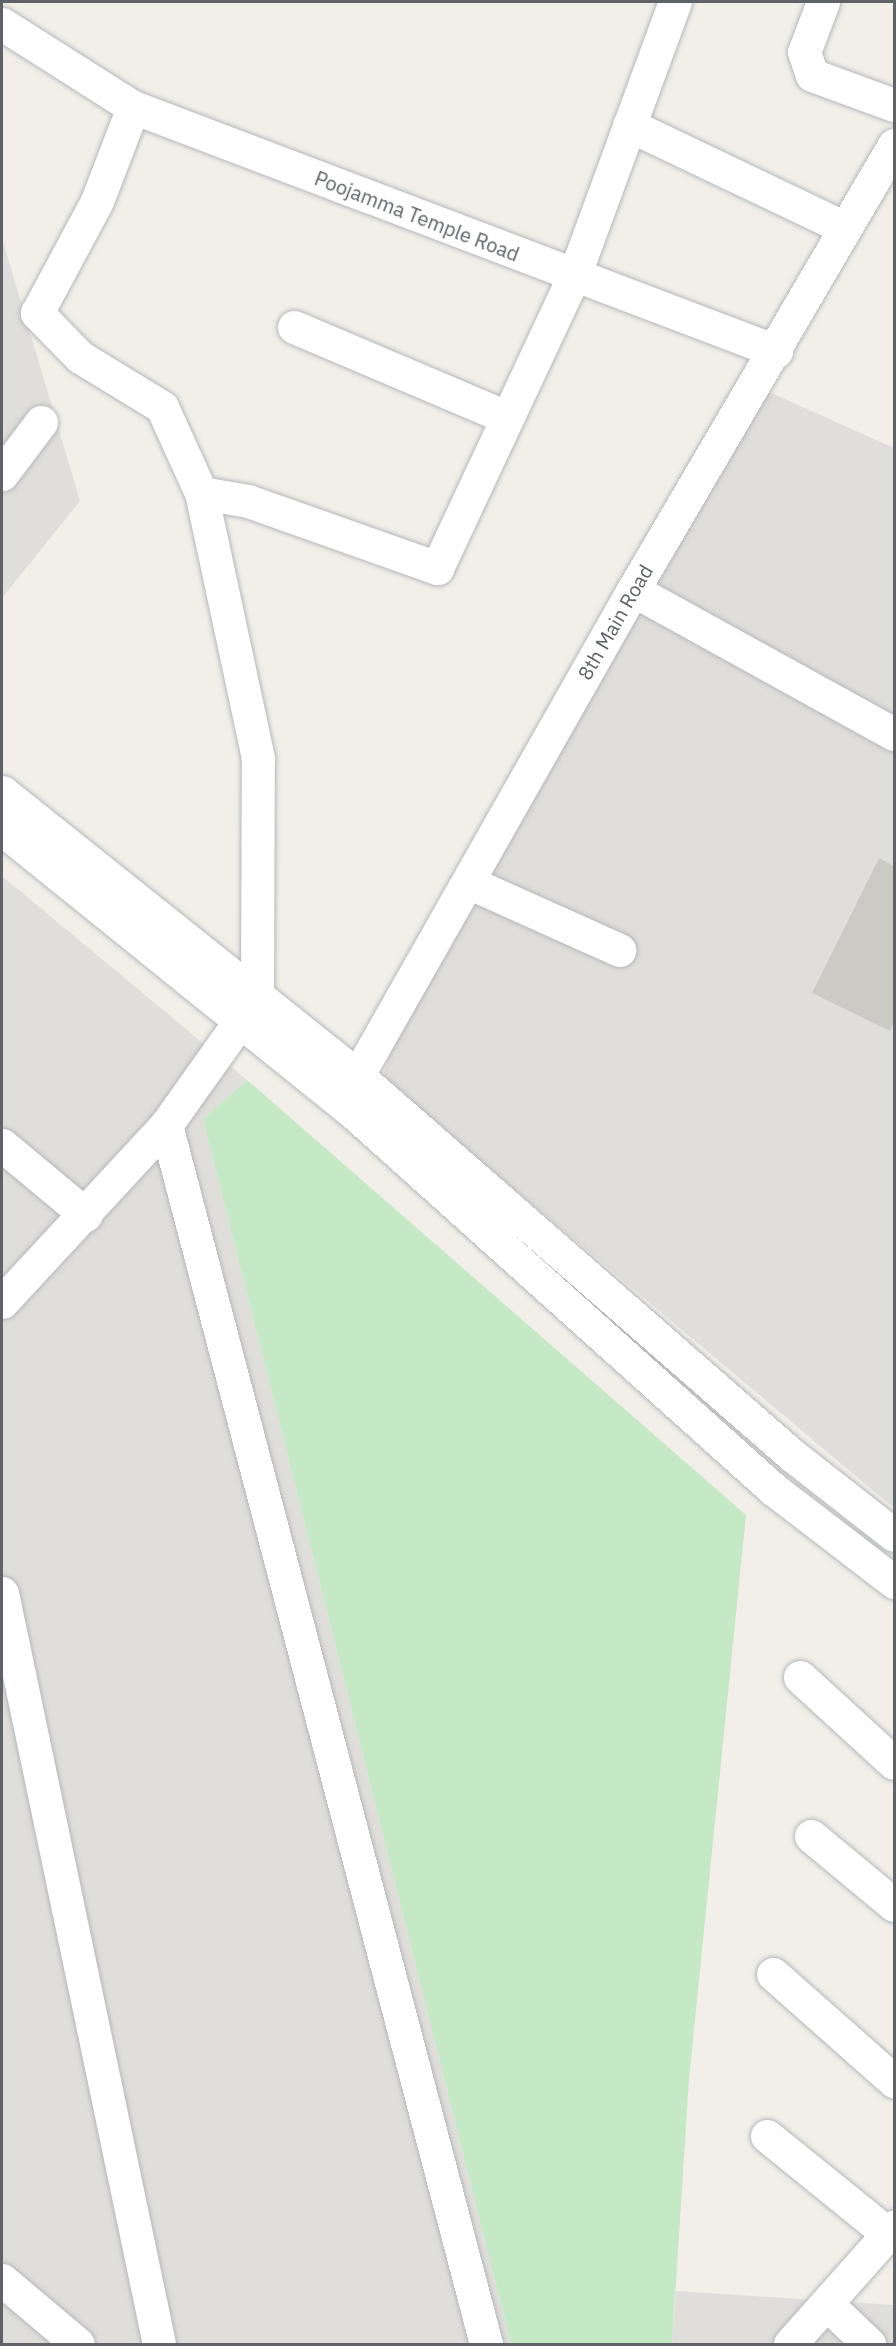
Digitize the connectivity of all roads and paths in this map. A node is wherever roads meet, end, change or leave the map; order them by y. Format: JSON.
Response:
{"nodes":[{"id":1,"x":675,"y":2,"type":"edge"},
{"id":2,"x":823,"y":2,"type":"edge"},
{"id":3,"x":2,"y":24,"type":"edge"},
{"id":4,"x":894,"y":105,"type":"edge"},
{"id":5,"x":133,"y":107,"type":"junction"},
{"id":6,"x":629,"y":125,"type":"junction"},
{"id":7,"x":894,"y":145,"type":"edge"},
{"id":8,"x":845,"y":228,"type":"junction"},
{"id":9,"x":574,"y":276,"type":"junction"},
{"id":10,"x":294,"y":327,"type":"dead end"},
{"id":11,"x":776,"y":351,"type":"junction"},
{"id":12,"x":504,"y":416,"type":"junction"},
{"id":13,"x":41,"y":422,"type":"dead end"},
{"id":14,"x":2,"y":474,"type":"edge"},
{"id":15,"x":201,"y":493,"type":"junction"},
{"id":16,"x":633,"y":590,"type":"junction"},
{"id":17,"x":894,"y":734,"type":"edge"},
{"id":18,"x":2,"y":792,"type":"edge"},
{"id":19,"x":2,"y":830,"type":"edge"},
{"id":20,"x":468,"y":882,"type":"junction"},
{"id":21,"x":620,"y":950,"type":"dead end"},
{"id":22,"x":257,"y":998,"type":"junction"},
{"id":23,"x":238,"y":1025,"type":"junction"},
{"id":24,"x":350,"y":1090,"type":"junction"},
{"id":25,"x":166,"y":1125,"type":"junction"},
{"id":26,"x":2,"y":1145,"type":"edge"},
{"id":27,"x":86,"y":1215,"type":"junction"},
{"id":28,"x":570,"y":1282,"type":"junction"},
{"id":29,"x":2,"y":1302,"type":"edge"},
{"id":30,"x":894,"y":1535,"type":"edge"},
{"id":31,"x":894,"y":1582,"type":"edge"},
{"id":32,"x":2,"y":1593,"type":"edge"},
{"id":33,"x":800,"y":1677,"type":"dead end"},
{"id":34,"x":894,"y":1763,"type":"edge"},
{"id":35,"x":811,"y":1836,"type":"dead end"},
{"id":36,"x":894,"y":1905,"type":"edge"},
{"id":37,"x":773,"y":1974,"type":"dead end"},
{"id":38,"x":894,"y":2081,"type":"edge"},
{"id":39,"x":767,"y":2136,"type":"dead end"},
{"id":40,"x":891,"y":2230,"type":"edge"},
{"id":41,"x":2,"y":2280,"type":"edge"},
{"id":42,"x":828,"y":2305,"type":"junction"},
{"id":43,"x":78,"y":2344,"type":"edge"},
{"id":44,"x":159,"y":2344,"type":"edge"},
{"id":45,"x":486,"y":2344,"type":"edge"},
{"id":46,"x":790,"y":2344,"type":"edge"},
{"id":47,"x":870,"y":2344,"type":"edge"}],
"edges":[{"from":1,"to":6,"type":"street"},
{"from":2,"to":4,"type":"street"},
{"from":3,"to":5,"type":"street","name":"Poojamma Temple Road"},
{"from":5,"to":9,"type":"street","name":"Poojamma Temple Road"},
{"from":5,"to":15,"type":"street"},
{"from":6,"to":8,"type":"street"},
{"from":6,"to":9,"type":"street"},
{"from":7,"to":8,"type":"street","name":"8th Main Road"},
{"from":8,"to":11,"type":"street","name":"8th Main Road"},
{"from":9,"to":11,"type":"street","name":"Poojamma Temple Road"},
{"from":9,"to":12,"type":"street"},
{"from":10,"to":12,"type":"street"},
{"from":11,"to":16,"type":"street","name":"8th Main Road"},
{"from":12,"to":15,"type":"street"},
{"from":13,"to":14,"type":"street"},
{"from":15,"to":22,"type":"street"},
{"from":16,"to":17,"type":"street"},
{"from":16,"to":20,"type":"street","name":"8th Main Road"},
{"from":18,"to":22,"type":"street"},
{"from":19,"to":23,"type":"street"},
{"from":20,"to":21,"type":"street"},
{"from":20,"to":24,"type":"street","name":"8th Main Road"},
{"from":22,"to":23,"type":"street"},
{"from":22,"to":24,"type":"street"},
{"from":23,"to":24,"type":"street"},
{"from":23,"to":25,"type":"street"},
{"from":24,"to":28,"type":"street"},
{"from":25,"to":27,"type":"street"},
{"from":25,"to":45,"type":"street"},
{"from":26,"to":27,"type":"street"},
{"from":27,"to":29,"type":"street"},
{"from":28,"to":30,"type":"street"},
{"from":28,"to":31,"type":"street"},
{"from":32,"to":44,"type":"street"},
{"from":33,"to":34,"type":"street"},
{"from":35,"to":36,"type":"street"},
{"from":37,"to":38,"type":"street"},
{"from":39,"to":40,"type":"street"},
{"from":40,"to":42,"type":"street"},
{"from":41,"to":43,"type":"street"},
{"from":42,"to":46,"type":"street"},
{"from":42,"to":47,"type":"street"}]}
